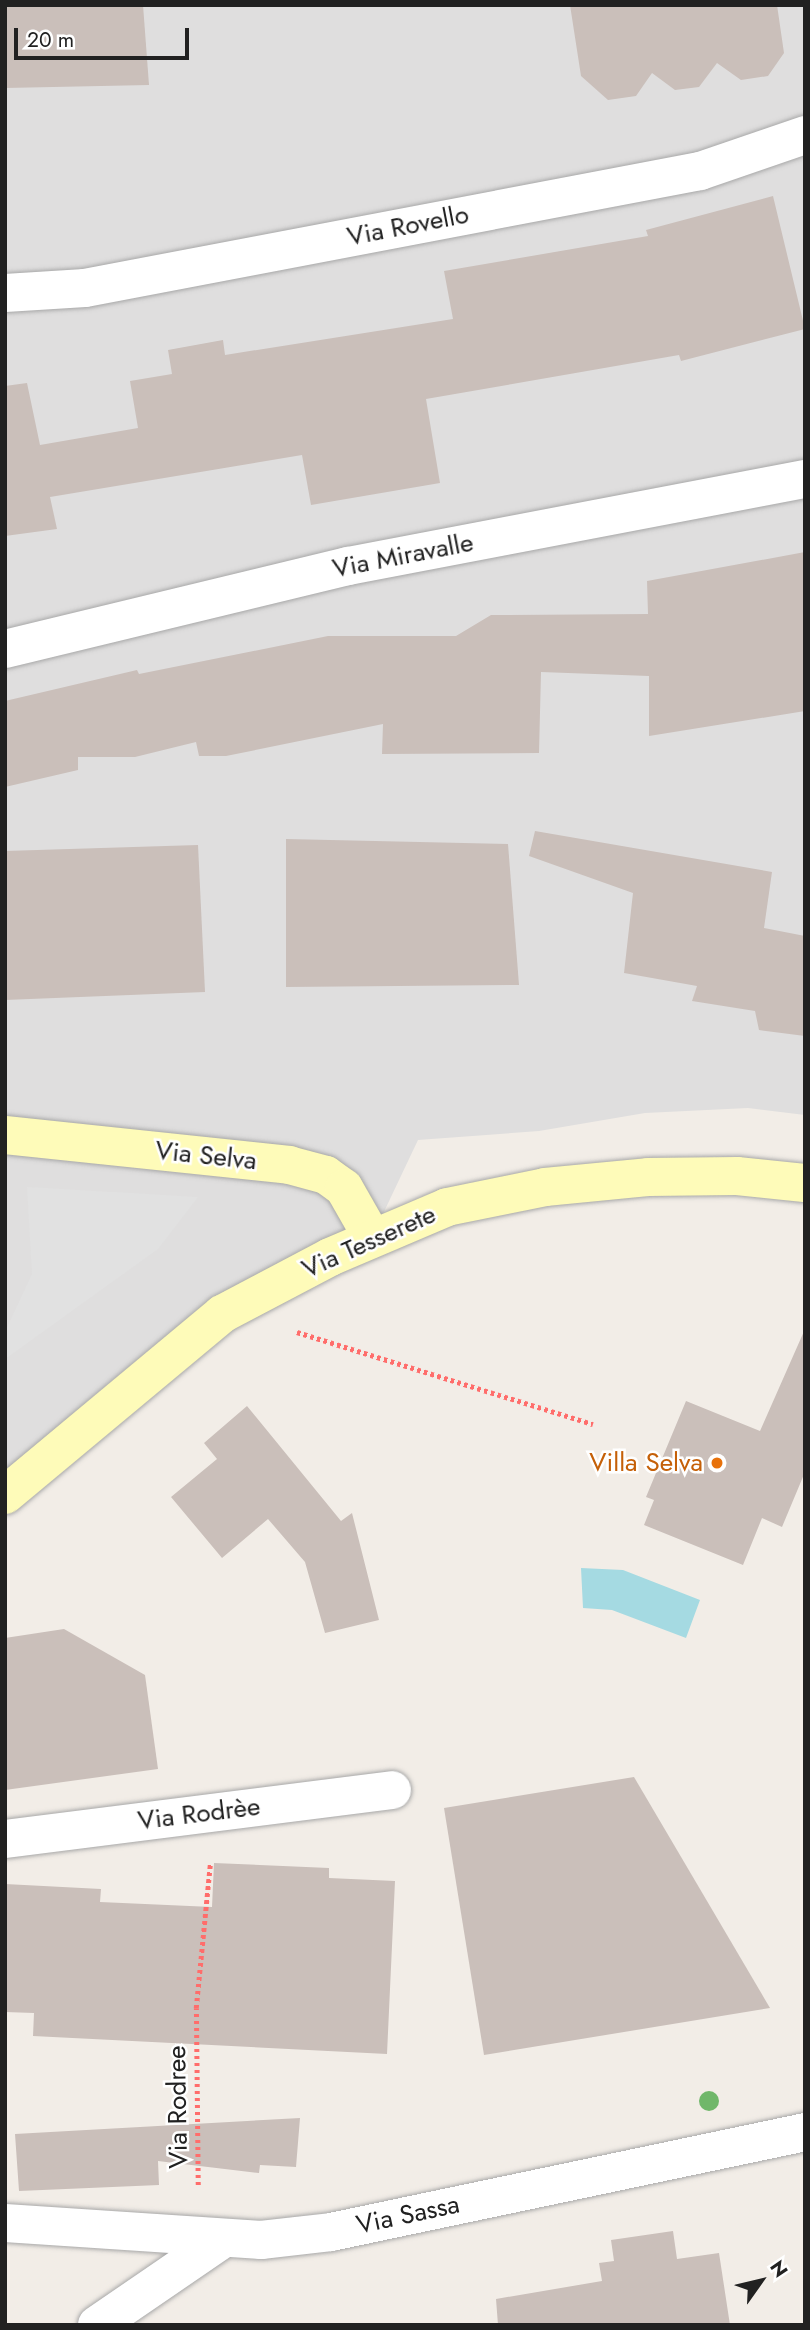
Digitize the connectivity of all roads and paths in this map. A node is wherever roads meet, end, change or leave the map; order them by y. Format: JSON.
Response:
{"nodes":[{"id":1,"x":805,"y":135,"type":"edge"},
{"id":2,"x":5,"y":293,"type":"edge"},
{"id":3,"x":805,"y":479,"type":"edge"},
{"id":4,"x":5,"y":649,"type":"edge"},
{"id":5,"x":5,"y":1135,"type":"edge"},
{"id":6,"x":805,"y":1183,"type":"edge"},
{"id":7,"x":372,"y":1237,"type":"junction"},
{"id":8,"x":287,"y":1328,"type":"dead end"},
{"id":9,"x":593,"y":1424,"type":"dead end"},
{"id":10,"x":5,"y":1495,"type":"edge"},
{"id":11,"x":392,"y":1790,"type":"dead end"},
{"id":12,"x":5,"y":1839,"type":"edge"},
{"id":13,"x":209,"y":1867,"type":"dead end"},
{"id":14,"x":805,"y":2132,"type":"edge"},
{"id":15,"x":198,"y":2192,"type":"dead end"},
{"id":16,"x":5,"y":2223,"type":"edge"},
{"id":17,"x":223,"y":2238,"type":"junction"},
{"id":18,"x":97,"y":2325,"type":"edge"}],
"edges":[{"from":1,"to":2,"type":"street","name":"Via Rovello"},
{"from":3,"to":4,"type":"street","name":"Via Miravalle"},
{"from":5,"to":7,"type":"main road","name":"Via Selva"},
{"from":6,"to":7,"type":"main road","name":"Via Tesserete"},
{"from":7,"to":10,"type":"main road","name":"Via Tesserete"},
{"from":8,"to":9,"type":"path"},
{"from":11,"to":12,"type":"street","name":"Via Rodrèe"},
{"from":13,"to":15,"type":"path","name":"Via Rodree"},
{"from":14,"to":17,"type":"street","name":"Via Sassa"},
{"from":16,"to":17,"type":"street","name":"Via Sassa"},
{"from":17,"to":18,"type":"street"}]}
